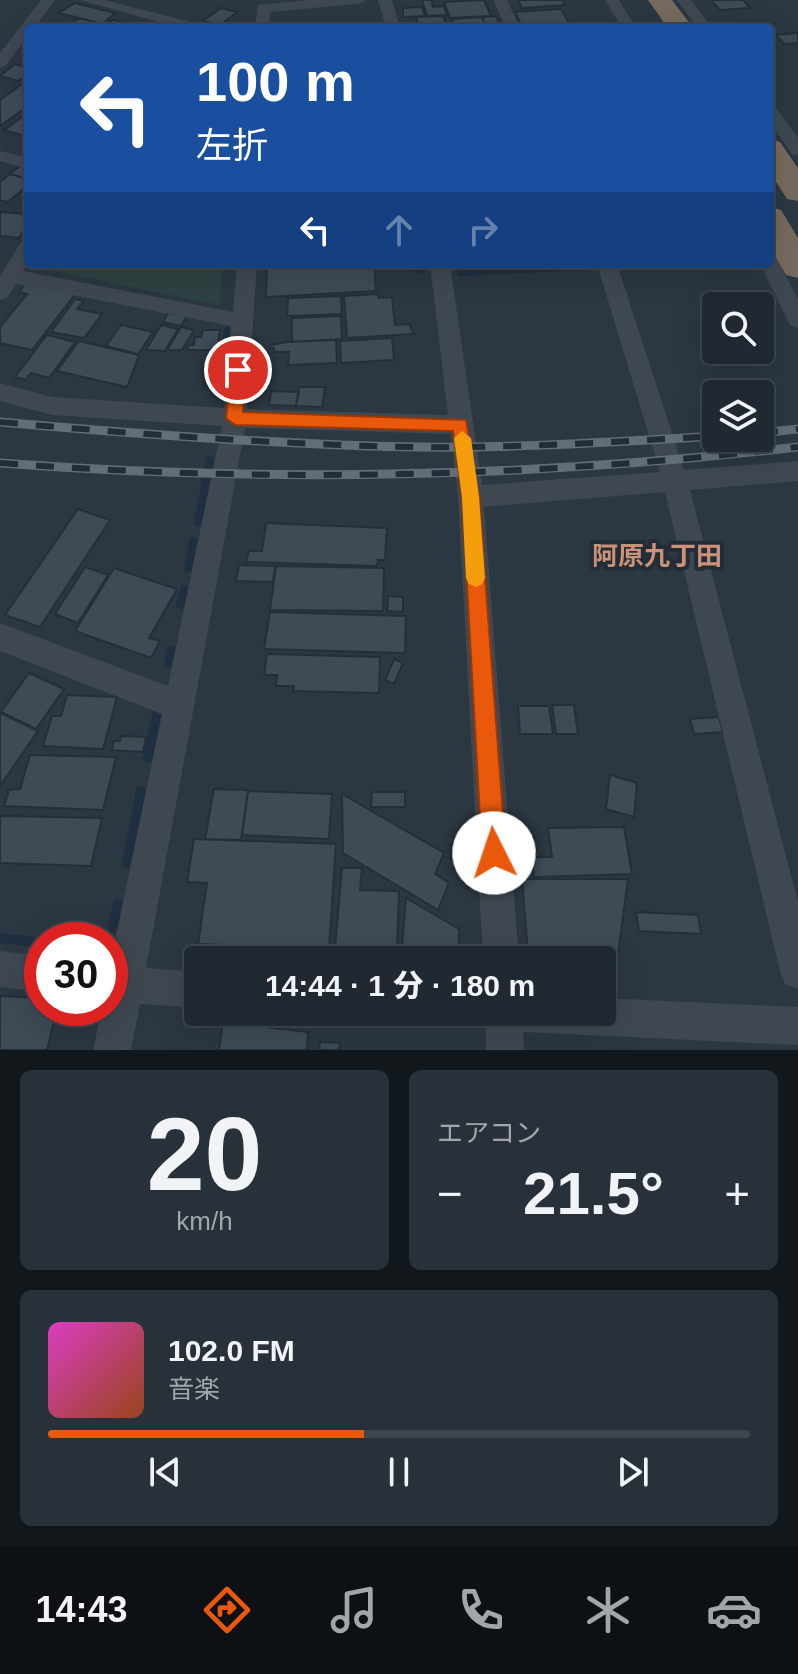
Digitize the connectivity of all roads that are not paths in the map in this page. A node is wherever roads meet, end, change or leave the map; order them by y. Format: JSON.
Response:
{"nodes":[{"id":1,"x":48,"y":0,"type":"edge"},
{"id":2,"x":87,"y":0,"type":"edge"},
{"id":3,"x":359,"y":0,"type":"edge"},
{"id":4,"x":385,"y":0,"type":"edge"},
{"id":5,"x":500,"y":0,"type":"edge"},
{"id":6,"x":612,"y":0,"type":"edge"},
{"id":7,"x":635,"y":0,"type":"edge"},
{"id":8,"x":641,"y":0,"type":"edge"},
{"id":9,"x":662,"y":0,"type":"edge"},
{"id":10,"x":684,"y":0,"type":"edge"},
{"id":11,"x":28,"y":24,"type":"edge"},
{"id":12,"x":182,"y":24,"type":"edge"},
{"id":13,"x":262,"y":24,"type":"edge"},
{"id":14,"x":392,"y":24,"type":"edge"},
{"id":15,"x":511,"y":24,"type":"edge"},
{"id":16,"x":627,"y":24,"type":"edge"},
{"id":17,"x":650,"y":24,"type":"edge"},
{"id":18,"x":658,"y":24,"type":"edge"},
{"id":19,"x":680,"y":24,"type":"edge"},
{"id":20,"x":702,"y":24,"type":"edge"},
{"id":21,"x":24,"y":29,"type":"edge"},
{"id":22,"x":2,"y":56,"type":"edge"},
{"id":23,"x":24,"y":59,"type":"edge"},
{"id":24,"x":779,"y":139,"type":"edge"},
{"id":25,"x":798,"y":150,"type":"edge"},
{"id":26,"x":0,"y":156,"type":"edge"},
{"id":27,"x":24,"y":163,"type":"edge"},
{"id":28,"x":798,"y":192,"type":"edge"},
{"id":29,"x":798,"y":201,"type":"edge"},
{"id":30,"x":774,"y":204,"type":"edge"},
{"id":31,"x":774,"y":224,"type":"edge"},
{"id":32,"x":798,"y":243,"type":"edge"},
{"id":33,"x":24,"y":254,"type":"edge"},
{"id":34,"x":798,"y":267,"type":"edge"},
{"id":35,"x":247,"y":268,"type":"edge"},
{"id":36,"x":441,"y":268,"type":"edge"},
{"id":37,"x":608,"y":268,"type":"edge"},
{"id":38,"x":772,"y":268,"type":"edge"},
{"id":39,"x":5,"y":285,"type":"edge"},
{"id":40,"x":798,"y":320,"type":"edge"},
{"id":41,"x":242,"y":321,"type":"junction"},
{"id":42,"x":0,"y":392,"type":"edge"},
{"id":43,"x":235,"y":418,"type":"junction"},
{"id":44,"x":461,"y":425,"type":"junction"},
{"id":45,"x":798,"y":471,"type":"edge"},
{"id":46,"x":675,"y":481,"type":"junction"},
{"id":47,"x":471,"y":497,"type":"junction"},
{"id":48,"x":0,"y":637,"type":"edge"},
{"id":49,"x":179,"y":705,"type":"junction"},
{"id":50,"x":128,"y":934,"type":"edge"},
{"id":51,"x":500,"y":946,"type":"edge"},
{"id":52,"x":0,"y":969,"type":"edge"},
{"id":53,"x":798,"y":971,"type":"edge"},
{"id":54,"x":24,"y":972,"type":"edge"},
{"id":55,"x":128,"y":985,"type":"edge"},
{"id":56,"x":184,"y":989,"type":"edge"},
{"id":57,"x":616,"y":1017,"type":"edge"},
{"id":58,"x":114,"y":1026,"type":"edge"},
{"id":59,"x":504,"y":1026,"type":"edge"},
{"id":60,"x":798,"y":1026,"type":"edge"},
{"id":61,"x":112,"y":1050,"type":"edge"},
{"id":62,"x":505,"y":1050,"type":"edge"}],
"edges":[{"from":1,"to":11,"type":"street"},
{"from":2,"to":12,"type":"street"},
{"from":3,"to":13,"type":"street"},
{"from":4,"to":14,"type":"street"},
{"from":5,"to":15,"type":"street"},
{"from":6,"to":16,"type":"street"},
{"from":7,"to":17,"type":"highway"},
{"from":8,"to":18,"type":"highway"},
{"from":9,"to":19,"type":"highway"},
{"from":10,"to":20,"type":"street"},
{"from":21,"to":22,"type":"street"},
{"from":22,"to":23,"type":"street"},
{"from":24,"to":25,"type":"street"},
{"from":24,"to":28,"type":"highway"},
{"from":24,"to":29,"type":"highway"},
{"from":26,"to":27,"type":"street"},
{"from":30,"to":32,"type":"highway"},
{"from":31,"to":34,"type":"highway"},
{"from":33,"to":39,"type":"street"},
{"from":35,"to":41,"type":"street"},
{"from":36,"to":44,"type":"street"},
{"from":37,"to":46,"type":"street"},
{"from":38,"to":40,"type":"street"},
{"from":39,"to":41,"type":"street"},
{"from":41,"to":43,"type":"street"},
{"from":42,"to":43,"type":"street"},
{"from":43,"to":44,"type":"street"},
{"from":43,"to":49,"type":"street"},
{"from":44,"to":47,"type":"street"},
{"from":45,"to":46,"type":"street"},
{"from":46,"to":47,"type":"street"},
{"from":46,"to":53,"type":"street"},
{"from":47,"to":51,"type":"street"},
{"from":48,"to":49,"type":"street"},
{"from":49,"to":50,"type":"street"},
{"from":52,"to":54,"type":"street"},
{"from":55,"to":56,"type":"street"},
{"from":57,"to":60,"type":"street"},
{"from":58,"to":61,"type":"street"},
{"from":59,"to":62,"type":"street"}]}
